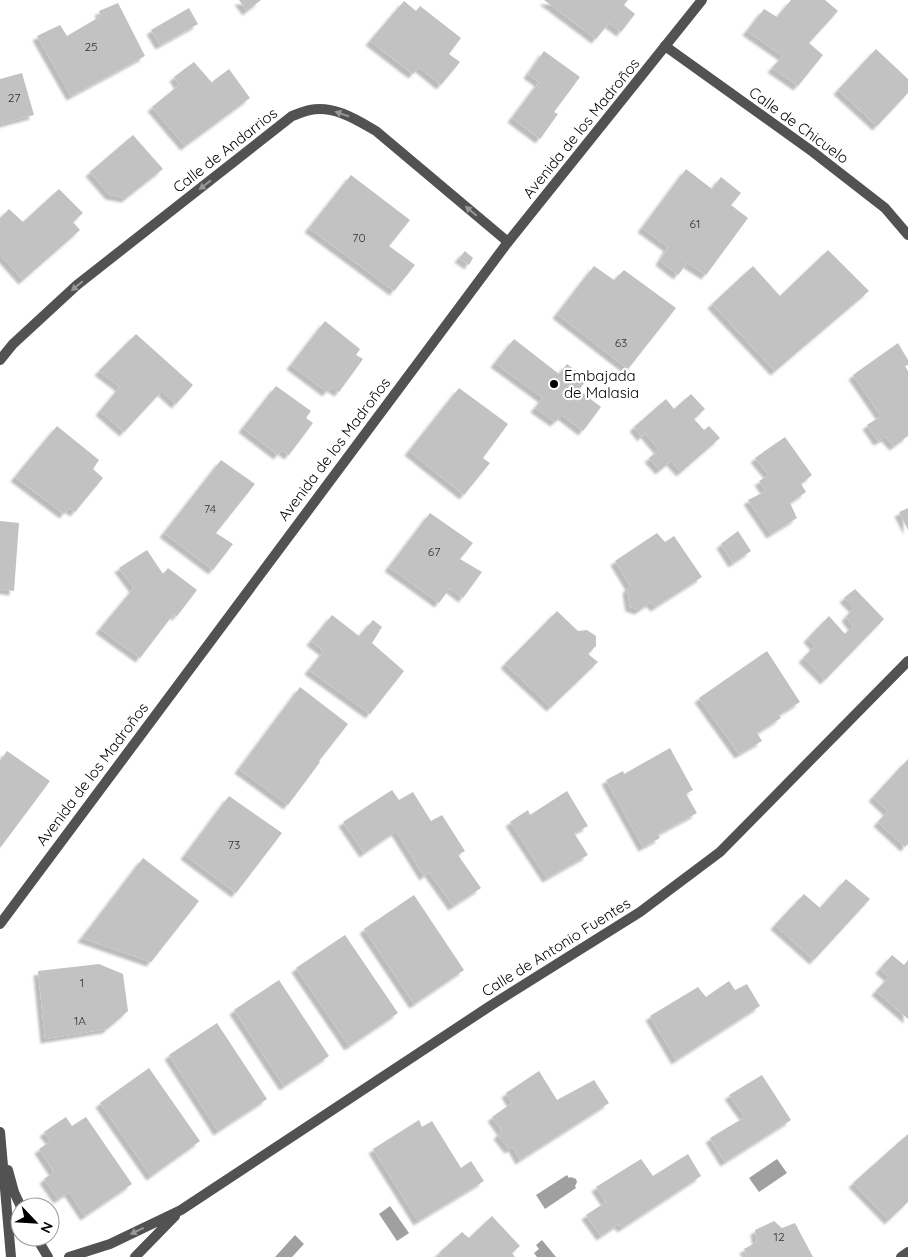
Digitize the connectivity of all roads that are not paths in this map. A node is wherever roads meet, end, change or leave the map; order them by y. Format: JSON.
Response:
{"nodes":[{"id":1,"x":702,"y":0,"type":"edge"},
{"id":2,"x":665,"y":46,"type":"junction"},
{"id":3,"x":908,"y":235,"type":"edge"},
{"id":4,"x":508,"y":242,"type":"junction"},
{"id":5,"x":0,"y":360,"type":"edge"},
{"id":6,"x":908,"y":661,"type":"edge"},
{"id":7,"x":0,"y":924,"type":"edge"},
{"id":8,"x":0,"y":1132,"type":"edge"},
{"id":9,"x":2,"y":1144,"type":"junction"},
{"id":10,"x":16,"y":1197,"type":"edge"},
{"id":11,"x":181,"y":1210,"type":"junction"},
{"id":12,"x":908,"y":1252,"type":"edge"},
{"id":13,"x":11,"y":1257,"type":"edge"},
{"id":14,"x":69,"y":1257,"type":"edge"},
{"id":15,"x":135,"y":1257,"type":"edge"},
{"id":16,"x":901,"y":1257,"type":"edge"}],
"edges":[{"from":1,"to":2,"type":"street","name":"Avenida de los Madroños"},
{"from":2,"to":3,"type":"street","name":"Calle de Chicuelo"},
{"from":2,"to":4,"type":"street","name":"Avenida de los Madroños"},
{"from":4,"to":5,"type":"street","name":"Calle de Andarrios","one_way":true},
{"from":4,"to":7,"type":"street","name":"Avenida de los Madroños"},
{"from":6,"to":11,"type":"street","name":"Calle de Antonio Fuentes"},
{"from":8,"to":9,"type":"street"},
{"from":9,"to":10,"type":"street"},
{"from":9,"to":13,"type":"street"},
{"from":11,"to":14,"type":"street","name":"Calle de Antonio Fuentes","one_way":true},
{"from":11,"to":15,"type":"street","name":"Calle de Antonio Fuentes"},
{"from":12,"to":16,"type":"street"}]}
